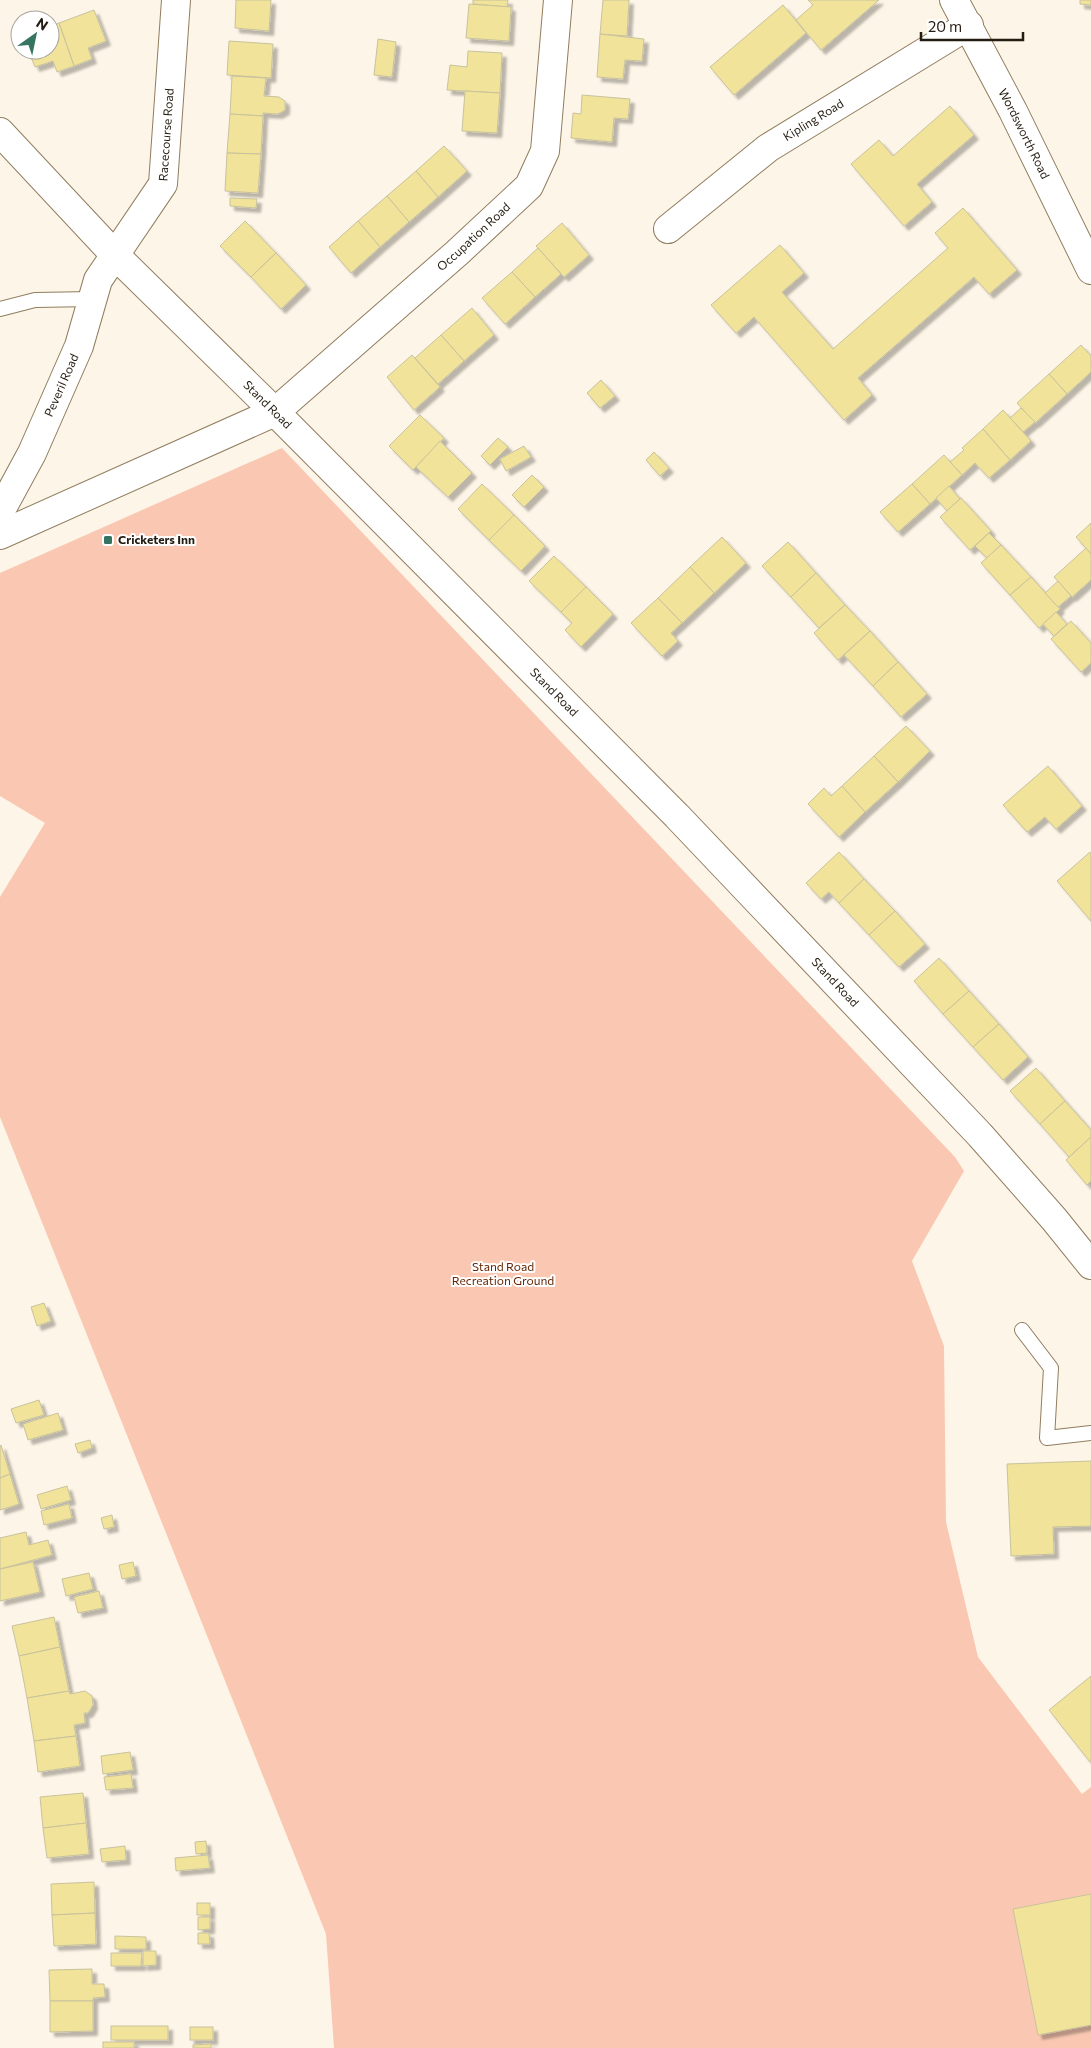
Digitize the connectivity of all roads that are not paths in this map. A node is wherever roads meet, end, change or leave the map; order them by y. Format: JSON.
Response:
{"nodes":[{"id":1,"x":176,"y":0,"type":"edge"},
{"id":2,"x":558,"y":0,"type":"edge"},
{"id":3,"x":954,"y":0,"type":"edge"},
{"id":4,"x":968,"y":25,"type":"junction"},
{"id":5,"x":0,"y":132,"type":"edge"},
{"id":6,"x":668,"y":229,"type":"dead end"},
{"id":7,"x":115,"y":255,"type":"junction"},
{"id":8,"x":1091,"y":270,"type":"edge"},
{"id":9,"x":92,"y":299,"type":"junction"},
{"id":10,"x":0,"y":309,"type":"edge"},
{"id":11,"x":275,"y":412,"type":"junction"},
{"id":12,"x":0,"y":512,"type":"edge"},
{"id":13,"x":0,"y":535,"type":"edge"},
{"id":14,"x":1091,"y":1265,"type":"edge"},
{"id":15,"x":1022,"y":1330,"type":"dead end"},
{"id":16,"x":1091,"y":1433,"type":"edge"}],
"edges":[{"from":1,"to":7,"type":"street","name":"Racecourse Road"},
{"from":2,"to":11,"type":"street","name":"Occupation Road"},
{"from":3,"to":4,"type":"street","name":"Wordsworth Road"},
{"from":4,"to":6,"type":"street","name":"Kipling Road"},
{"from":4,"to":8,"type":"street","name":"Wordsworth Road"},
{"from":5,"to":7,"type":"street","name":"Stand Road"},
{"from":7,"to":9,"type":"street","name":"Peveril Road"},
{"from":7,"to":11,"type":"street","name":"Stand Road"},
{"from":9,"to":10,"type":"lane"},
{"from":9,"to":12,"type":"street","name":"Peveril Road"},
{"from":11,"to":13,"type":"street","name":"Occupation Road"},
{"from":11,"to":14,"type":"street","name":"Stand Road"},
{"from":15,"to":16,"type":"lane"}]}
